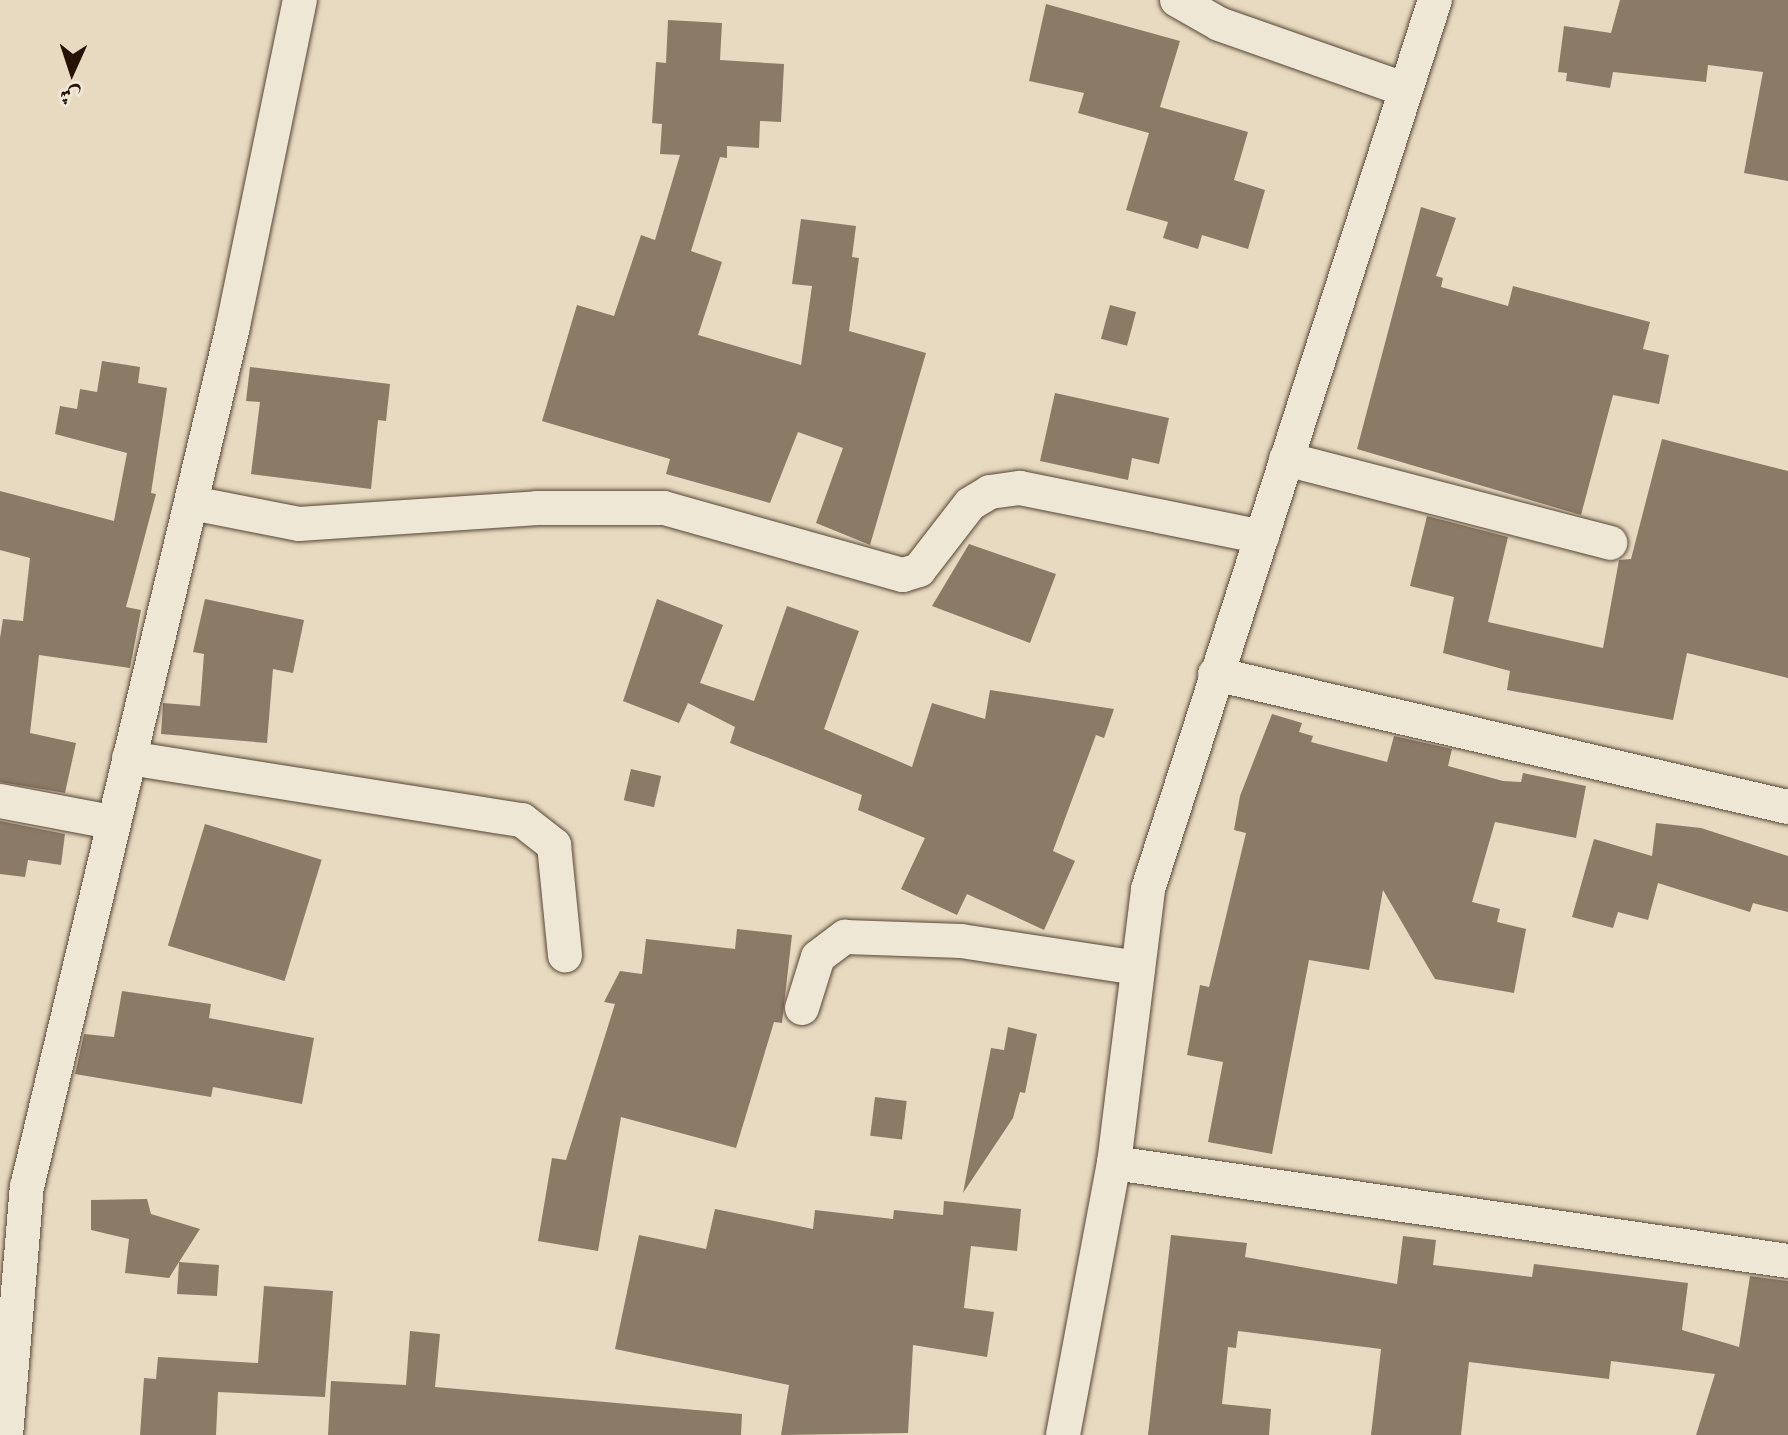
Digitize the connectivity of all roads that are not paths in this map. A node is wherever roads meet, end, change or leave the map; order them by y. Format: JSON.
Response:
{"nodes":[{"id":1,"x":300,"y":0,"type":"edge"},
{"id":2,"x":1177,"y":0,"type":"edge"},
{"id":3,"x":1435,"y":0,"type":"edge"},
{"id":4,"x":1404,"y":89,"type":"junction"},
{"id":5,"x":1286,"y":459,"type":"junction"},
{"id":6,"x":192,"y":503,"type":"junction"},
{"id":7,"x":1262,"y":537,"type":"junction"},
{"id":8,"x":1610,"y":543,"type":"dead end"},
{"id":9,"x":1215,"y":674,"type":"junction"},
{"id":10,"x":129,"y":758,"type":"junction"},
{"id":11,"x":0,"y":801,"type":"edge"},
{"id":12,"x":1788,"y":807,"type":"edge"},
{"id":13,"x":111,"y":822,"type":"junction"},
{"id":14,"x":565,"y":955,"type":"dead end"},
{"id":15,"x":1137,"y":968,"type":"junction"},
{"id":16,"x":802,"y":1008,"type":"dead end"},
{"id":17,"x":1114,"y":1163,"type":"junction"},
{"id":18,"x":1788,"y":1261,"type":"edge"},
{"id":19,"x":6,"y":1382,"type":"edge"},
{"id":20,"x":6,"y":1435,"type":"edge"},
{"id":21,"x":1063,"y":1435,"type":"edge"}],
"edges":[{"from":1,"to":6,"type":"street"},
{"from":2,"to":4,"type":"street"},
{"from":3,"to":4,"type":"street"},
{"from":4,"to":5,"type":"street"},
{"from":5,"to":7,"type":"street"},
{"from":5,"to":8,"type":"street"},
{"from":6,"to":7,"type":"street"},
{"from":6,"to":10,"type":"street"},
{"from":7,"to":9,"type":"street"},
{"from":9,"to":12,"type":"street"},
{"from":9,"to":15,"type":"street"},
{"from":10,"to":13,"type":"street"},
{"from":10,"to":14,"type":"street"},
{"from":11,"to":13,"type":"street"},
{"from":13,"to":19,"type":"street"},
{"from":15,"to":16,"type":"street"},
{"from":15,"to":17,"type":"street"},
{"from":17,"to":18,"type":"street"},
{"from":17,"to":21,"type":"street"},
{"from":19,"to":20,"type":"street"}]}
